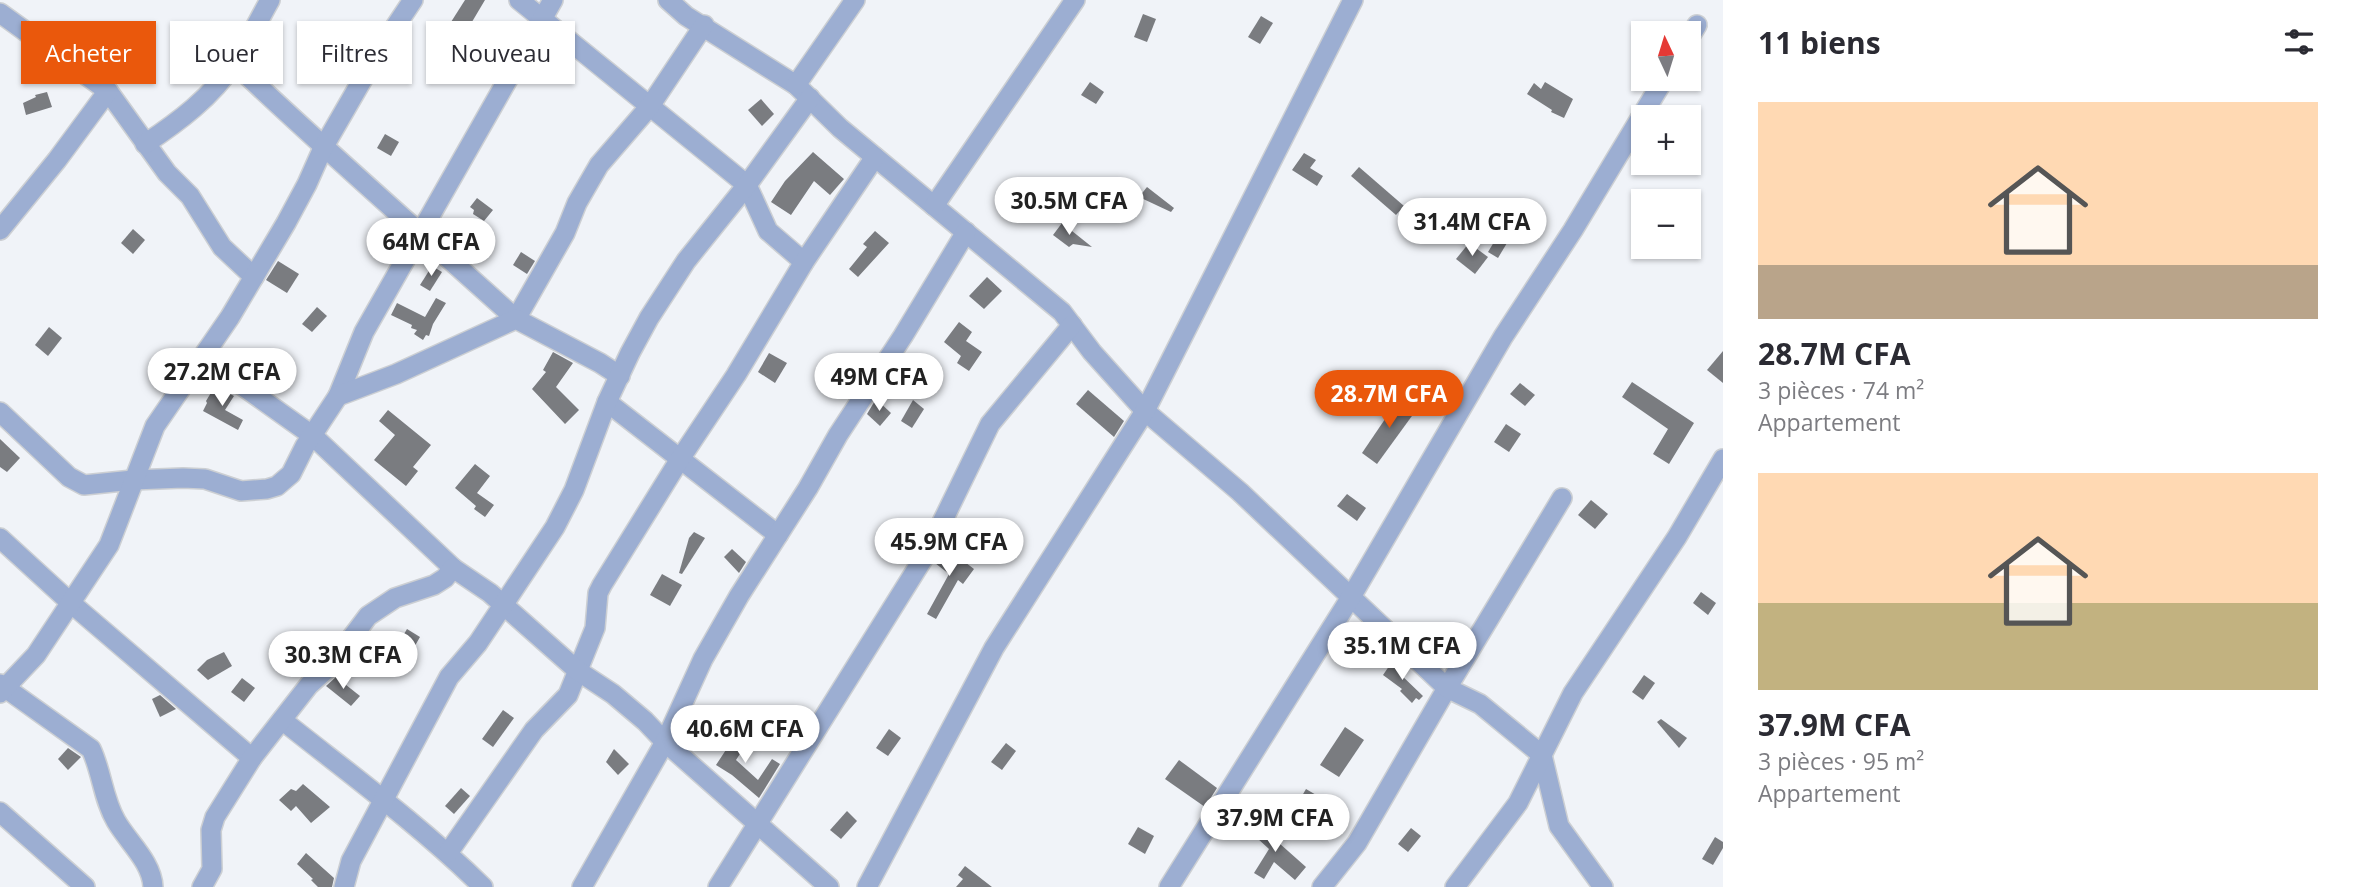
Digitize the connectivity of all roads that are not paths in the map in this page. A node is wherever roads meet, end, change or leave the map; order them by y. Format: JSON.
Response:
{"nodes":[{"id":1,"x":270,"y":0,"type":"edge"},
{"id":2,"x":413,"y":0,"type":"edge"},
{"id":3,"x":519,"y":0,"type":"edge"},
{"id":4,"x":553,"y":0,"type":"edge"},
{"id":5,"x":669,"y":0,"type":"edge"},
{"id":6,"x":855,"y":0,"type":"edge"},
{"id":7,"x":1075,"y":0,"type":"edge"},
{"id":8,"x":1353,"y":0,"type":"edge"},
{"id":9,"x":0,"y":13,"type":"edge"},
{"id":10,"x":541,"y":20,"type":"junction"},
{"id":11,"x":258,"y":21,"type":"edge"},
{"id":12,"x":704,"y":25,"type":"junction"},
{"id":13,"x":217,"y":84,"type":"edge"},
{"id":14,"x":256,"y":84,"type":"edge"},
{"id":15,"x":803,"y":91,"type":"junction"},
{"id":16,"x":1657,"y":91,"type":"edge"},
{"id":17,"x":108,"y":92,"type":"junction"},
{"id":18,"x":650,"y":106,"type":"junction"},
{"id":19,"x":145,"y":144,"type":"junction"},
{"id":20,"x":323,"y":148,"type":"junction"},
{"id":21,"x":875,"y":157,"type":"junction"},
{"id":22,"x":747,"y":185,"type":"junction"},
{"id":23,"x":934,"y":206,"type":"junction"},
{"id":24,"x":0,"y":230,"type":"edge"},
{"id":25,"x":420,"y":232,"type":"junction"},
{"id":26,"x":966,"y":232,"type":"junction"},
{"id":27,"x":804,"y":262,"type":"junction"},
{"id":28,"x":254,"y":277,"type":"junction"},
{"id":29,"x":516,"y":320,"type":"junction"},
{"id":30,"x":1072,"y":325,"type":"junction"},
{"id":31,"x":202,"y":357,"type":"junction"},
{"id":32,"x":620,"y":376,"type":"junction"},
{"id":33,"x":338,"y":396,"type":"junction"},
{"id":34,"x":607,"y":402,"type":"junction"},
{"id":35,"x":1145,"y":411,"type":"junction"},
{"id":36,"x":0,"y":412,"type":"edge"},
{"id":37,"x":313,"y":436,"type":"junction"},
{"id":38,"x":680,"y":459,"type":"junction"},
{"id":39,"x":1723,"y":459,"type":"edge"},
{"id":40,"x":133,"y":480,"type":"junction"},
{"id":41,"x":1562,"y":498,"type":"dead end"},
{"id":42,"x":778,"y":534,"type":"junction"},
{"id":43,"x":0,"y":538,"type":"edge"},
{"id":44,"x":453,"y":568,"type":"junction"},
{"id":45,"x":1351,"y":597,"type":"junction"},
{"id":46,"x":72,"y":604,"type":"junction"},
{"id":47,"x":504,"y":606,"type":"junction"},
{"id":48,"x":578,"y":671,"type":"junction"},
{"id":49,"x":1,"y":688,"type":"edge"},
{"id":50,"x":1447,"y":688,"type":"junction"},
{"id":51,"x":282,"y":720,"type":"junction"},
{"id":52,"x":665,"y":742,"type":"junction"},
{"id":53,"x":1542,"y":755,"type":"junction"},
{"id":54,"x":253,"y":758,"type":"junction"},
{"id":55,"x":384,"y":802,"type":"junction"},
{"id":56,"x":0,"y":812,"type":"edge"},
{"id":57,"x":758,"y":823,"type":"junction"},
{"id":58,"x":448,"y":853,"type":"junction"},
{"id":59,"x":85,"y":887,"type":"edge"},
{"id":60,"x":153,"y":887,"type":"edge"},
{"id":61,"x":202,"y":887,"type":"edge"},
{"id":62,"x":344,"y":887,"type":"edge"},
{"id":63,"x":482,"y":887,"type":"edge"},
{"id":64,"x":582,"y":887,"type":"edge"},
{"id":65,"x":718,"y":887,"type":"edge"},
{"id":66,"x":830,"y":887,"type":"edge"},
{"id":67,"x":867,"y":887,"type":"edge"},
{"id":68,"x":1169,"y":887,"type":"edge"},
{"id":69,"x":1322,"y":887,"type":"edge"},
{"id":70,"x":1455,"y":887,"type":"edge"},
{"id":71,"x":1603,"y":887,"type":"edge"}],
"edges":[{"from":1,"to":11,"type":"street"},
{"from":2,"to":20,"type":"street"},
{"from":3,"to":10,"type":"street"},
{"from":4,"to":10,"type":"street"},
{"from":5,"to":12,"type":"street"},
{"from":6,"to":15,"type":"street"},
{"from":7,"to":23,"type":"street"},
{"from":8,"to":35,"type":"street"},
{"from":9,"to":17,"type":"street"},
{"from":10,"to":18,"type":"street"},
{"from":10,"to":25,"type":"street"},
{"from":12,"to":15,"type":"street"},
{"from":12,"to":18,"type":"street"},
{"from":13,"to":19,"type":"street"},
{"from":14,"to":20,"type":"street"},
{"from":15,"to":21,"type":"street"},
{"from":15,"to":22,"type":"street"},
{"from":16,"to":45,"type":"street"},
{"from":17,"to":19,"type":"street"},
{"from":17,"to":24,"type":"street"},
{"from":18,"to":22,"type":"street"},
{"from":18,"to":29,"type":"street"},
{"from":19,"to":28,"type":"street"},
{"from":20,"to":25,"type":"street"},
{"from":20,"to":28,"type":"street"},
{"from":21,"to":23,"type":"street"},
{"from":21,"to":27,"type":"street"},
{"from":22,"to":27,"type":"street"},
{"from":22,"to":32,"type":"street"},
{"from":23,"to":26,"type":"street"},
{"from":25,"to":29,"type":"street"},
{"from":25,"to":33,"type":"street"},
{"from":26,"to":30,"type":"street"},
{"from":26,"to":42,"type":"street"},
{"from":27,"to":38,"type":"street"},
{"from":28,"to":31,"type":"street"},
{"from":29,"to":32,"type":"street"},
{"from":29,"to":33,"type":"street"},
{"from":30,"to":35,"type":"street"},
{"from":30,"to":57,"type":"street"},
{"from":31,"to":37,"type":"street"},
{"from":31,"to":40,"type":"street"},
{"from":32,"to":34,"type":"street"},
{"from":33,"to":37,"type":"street"},
{"from":34,"to":38,"type":"street"},
{"from":34,"to":47,"type":"street"},
{"from":35,"to":45,"type":"street"},
{"from":35,"to":67,"type":"street"},
{"from":36,"to":40,"type":"street"},
{"from":37,"to":40,"type":"street"},
{"from":37,"to":44,"type":"street"},
{"from":38,"to":42,"type":"street"},
{"from":38,"to":48,"type":"street"},
{"from":39,"to":53,"type":"street"},
{"from":40,"to":46,"type":"street"},
{"from":41,"to":50,"type":"street"},
{"from":42,"to":52,"type":"street"},
{"from":43,"to":46,"type":"street"},
{"from":44,"to":47,"type":"street"},
{"from":44,"to":51,"type":"street"},
{"from":45,"to":50,"type":"street"},
{"from":45,"to":68,"type":"street"},
{"from":46,"to":49,"type":"street"},
{"from":46,"to":54,"type":"street"},
{"from":47,"to":48,"type":"street"},
{"from":47,"to":55,"type":"street"},
{"from":48,"to":52,"type":"street"},
{"from":48,"to":58,"type":"street"},
{"from":49,"to":60,"type":"street"},
{"from":50,"to":53,"type":"street"},
{"from":50,"to":69,"type":"street"},
{"from":51,"to":54,"type":"street"},
{"from":51,"to":55,"type":"street"},
{"from":52,"to":57,"type":"street"},
{"from":52,"to":64,"type":"street"},
{"from":53,"to":70,"type":"street"},
{"from":53,"to":71,"type":"street"},
{"from":54,"to":61,"type":"street"},
{"from":55,"to":58,"type":"street"},
{"from":55,"to":62,"type":"street"},
{"from":56,"to":59,"type":"street"},
{"from":57,"to":65,"type":"street"},
{"from":57,"to":66,"type":"street"},
{"from":58,"to":63,"type":"street"}]}
